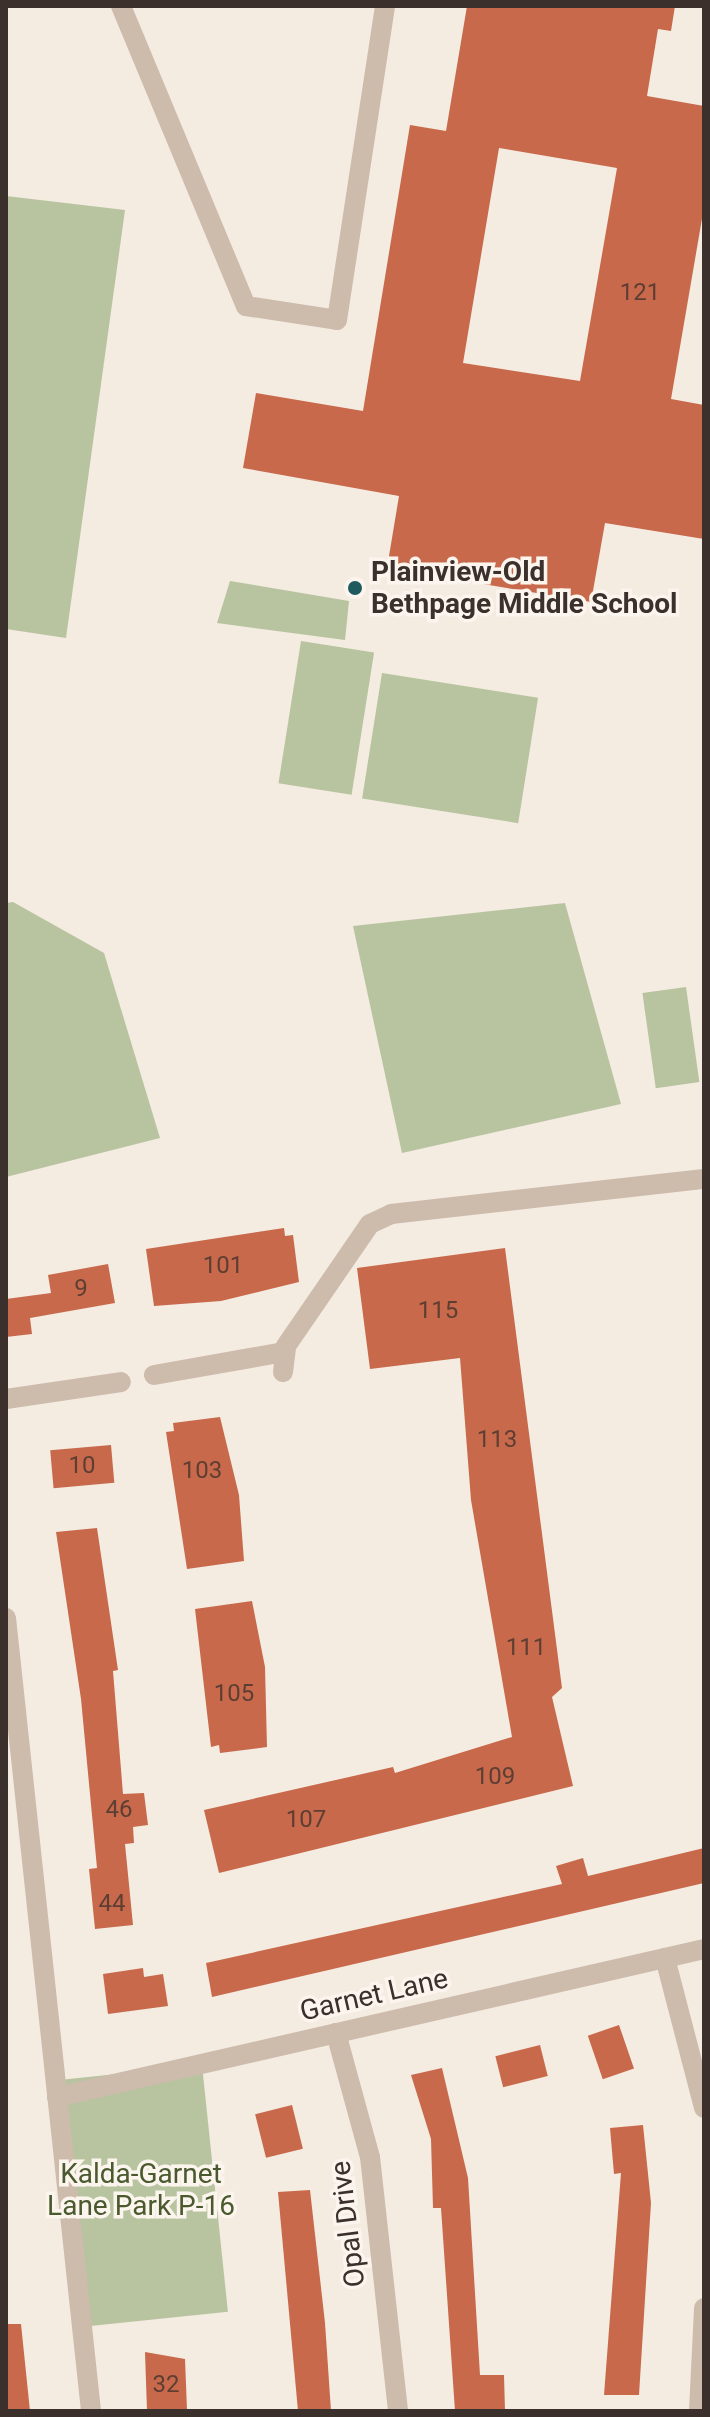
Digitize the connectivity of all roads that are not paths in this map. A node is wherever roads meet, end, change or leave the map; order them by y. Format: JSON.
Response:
{"nodes":[{"id":1,"x":385,"y":6,"type":"edge"},
{"id":2,"x":125,"y":8,"type":"edge"},
{"id":3,"x":704,"y":1179,"type":"edge"},
{"id":4,"x":154,"y":1375,"type":"dead end"},
{"id":5,"x":121,"y":1382,"type":"dead end"},
{"id":6,"x":6,"y":1399,"type":"edge"},
{"id":7,"x":6,"y":1618,"type":"edge"},
{"id":8,"x":704,"y":1949,"type":"edge"},
{"id":9,"x":665,"y":1958,"type":"junction"},
{"id":10,"x":336,"y":2033,"type":"junction"},
{"id":11,"x":57,"y":2097,"type":"junction"},
{"id":12,"x":704,"y":2108,"type":"edge"},
{"id":13,"x":704,"y":2308,"type":"edge"},
{"id":14,"x":91,"y":2411,"type":"edge"},
{"id":15,"x":398,"y":2411,"type":"edge"},
{"id":16,"x":699,"y":2411,"type":"edge"}],
"edges":[{"from":1,"to":2,"type":"street"},
{"from":3,"to":4,"type":"street"},
{"from":5,"to":6,"type":"street"},
{"from":7,"to":11,"type":"street"},
{"from":8,"to":9,"type":"street","name":"Garnet Lane"},
{"from":9,"to":10,"type":"street","name":"Garnet Lane"},
{"from":9,"to":12,"type":"street"},
{"from":10,"to":11,"type":"street","name":"Garnet Lane"},
{"from":10,"to":15,"type":"street","name":"Opal Drive"},
{"from":11,"to":14,"type":"street"},
{"from":13,"to":16,"type":"street"}]}
